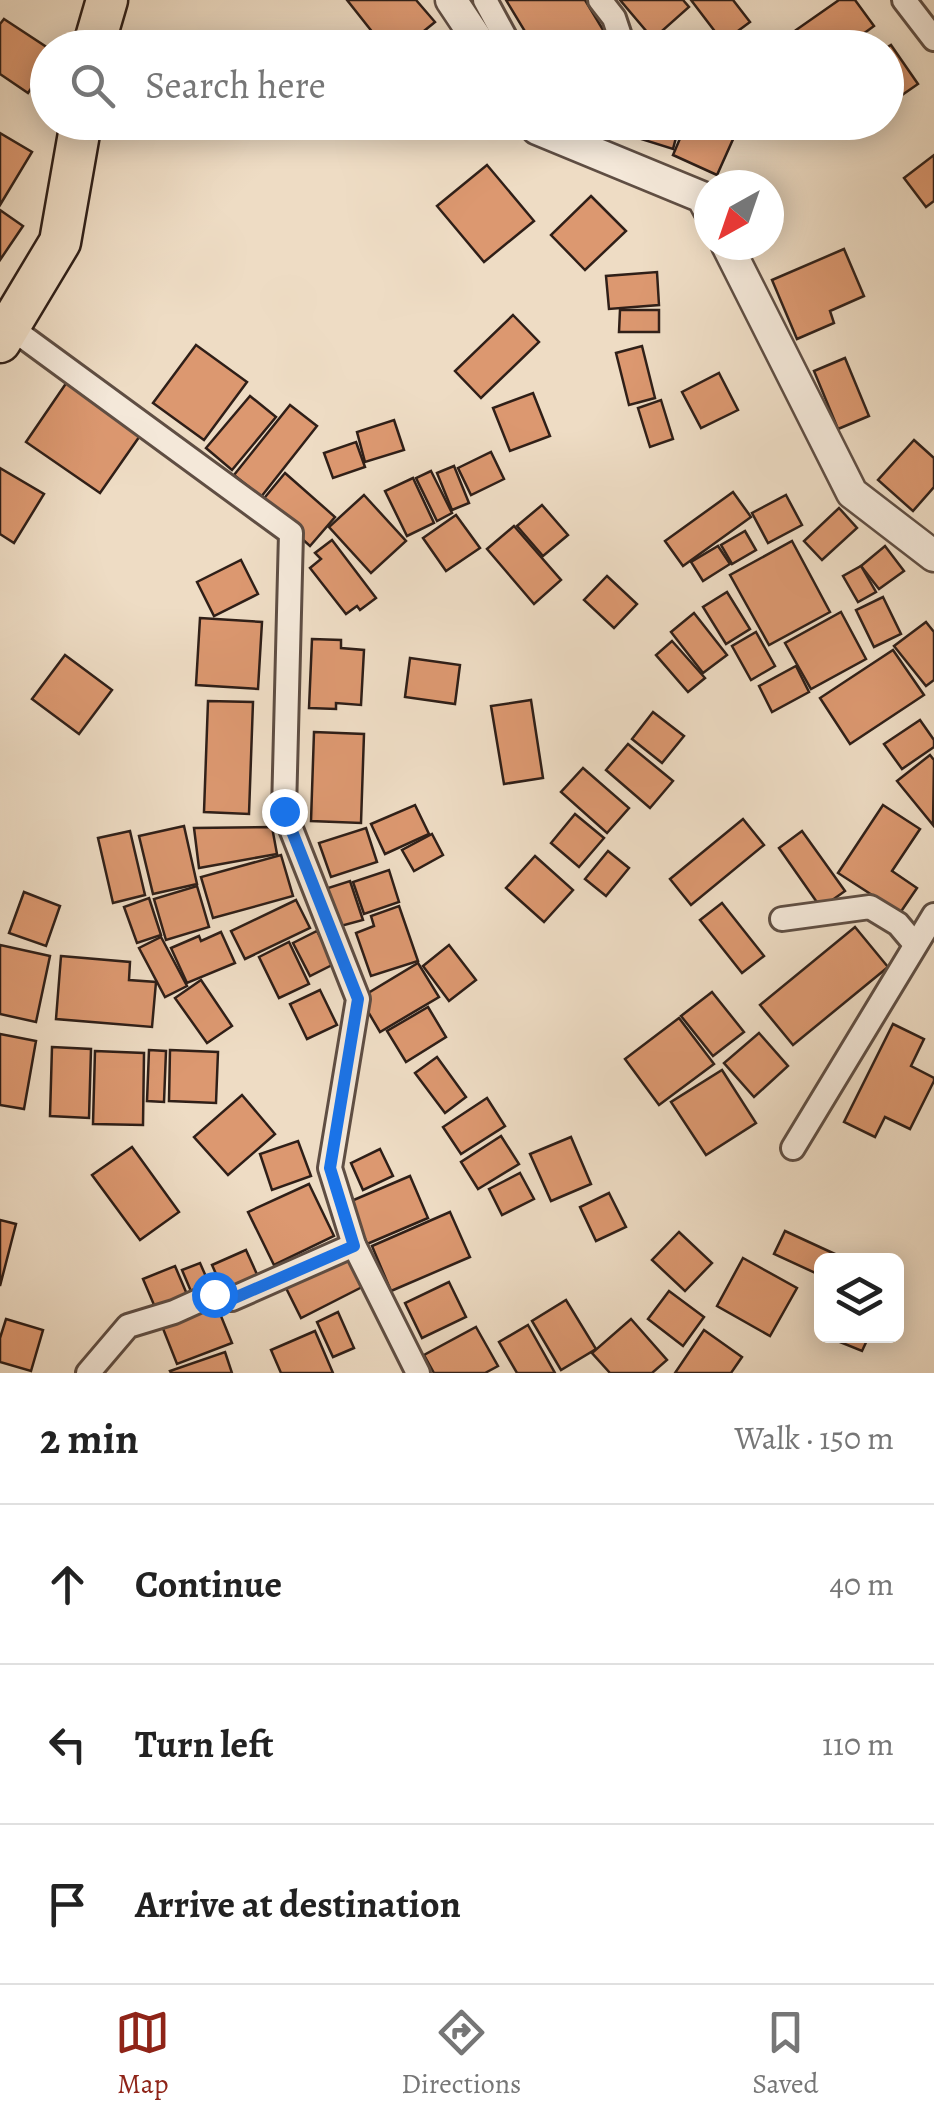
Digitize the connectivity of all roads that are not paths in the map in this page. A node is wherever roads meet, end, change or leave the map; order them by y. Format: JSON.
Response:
{"nodes":[{"id":1,"x":108,"y":0,"type":"edge"},
{"id":2,"x":451,"y":0,"type":"edge"},
{"id":3,"x":486,"y":0,"type":"edge"},
{"id":4,"x":600,"y":0,"type":"edge"},
{"id":5,"x":904,"y":0,"type":"edge"},
{"id":6,"x":99,"y":30,"type":"edge"},
{"id":7,"x":481,"y":30,"type":"edge"},
{"id":8,"x":492,"y":30,"type":"edge"},
{"id":9,"x":618,"y":30,"type":"edge"},
{"id":10,"x":934,"y":39,"type":"edge"},
{"id":11,"x":78,"y":140,"type":"edge"},
{"id":12,"x":564,"y":140,"type":"edge"},
{"id":13,"x":694,"y":194,"type":"edge"},
{"id":14,"x":735,"y":260,"type":"edge"},
{"id":15,"x":5,"y":335,"type":"edge"},
{"id":16,"x":934,"y":556,"type":"edge"},
{"id":17,"x":934,"y":916,"type":"edge"},
{"id":18,"x":782,"y":919,"type":"dead end"},
{"id":19,"x":914,"y":944,"type":"junction"},
{"id":20,"x":793,"y":1148,"type":"dead end"},
{"id":21,"x":354,"y":1246,"type":"junction"},
{"id":22,"x":88,"y":1373,"type":"edge"},
{"id":23,"x":418,"y":1373,"type":"edge"}],
"edges":[{"from":1,"to":6,"type":"highway"},
{"from":2,"to":7,"type":"street"},
{"from":3,"to":8,"type":"street"},
{"from":4,"to":9,"type":"street"},
{"from":5,"to":10,"type":"street"},
{"from":11,"to":15,"type":"highway"},
{"from":12,"to":13,"type":"street"},
{"from":14,"to":16,"type":"street"},
{"from":15,"to":21,"type":"street"},
{"from":17,"to":19,"type":"street"},
{"from":18,"to":19,"type":"street"},
{"from":19,"to":20,"type":"street"},
{"from":21,"to":22,"type":"street"},
{"from":21,"to":23,"type":"street"}]}
